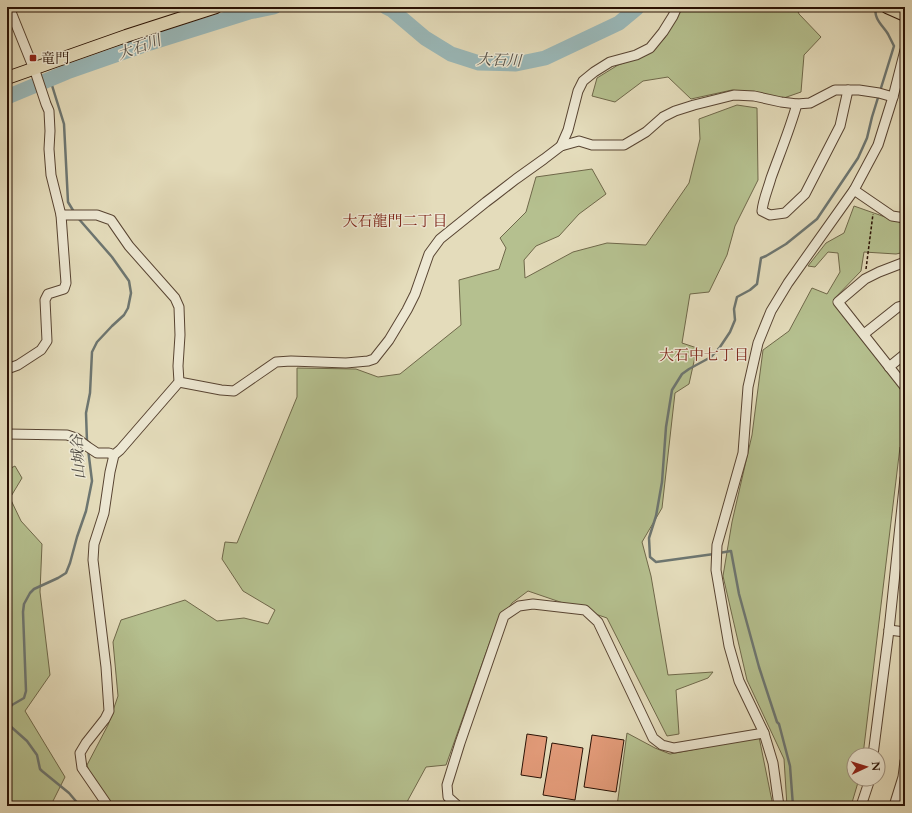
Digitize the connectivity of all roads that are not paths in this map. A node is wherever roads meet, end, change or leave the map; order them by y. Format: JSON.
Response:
{"nodes":[{"id":1,"x":8,"y":7,"type":"edge"},
{"id":2,"x":216,"y":7,"type":"edge"},
{"id":3,"x":677,"y":7,"type":"edge"},
{"id":4,"x":887,"y":7,"type":"edge"},
{"id":5,"x":905,"y":15,"type":"edge"},
{"id":6,"x":905,"y":50,"type":"edge"},
{"id":7,"x":35,"y":72,"type":"junction"},
{"id":8,"x":7,"y":78,"type":"edge"},
{"id":9,"x":848,"y":90,"type":"junction"},
{"id":10,"x":893,"y":98,"type":"junction"},
{"id":11,"x":798,"y":104,"type":"junction"},
{"id":12,"x":560,"y":146,"type":"junction"},
{"id":13,"x":854,"y":190,"type":"junction"},
{"id":14,"x":61,"y":215,"type":"junction"},
{"id":15,"x":905,"y":218,"type":"edge"},
{"id":16,"x":905,"y":262,"type":"edge"},
{"id":17,"x":905,"y":305,"type":"edge"},
{"id":18,"x":864,"y":334,"type":"junction"},
{"id":19,"x":905,"y":354,"type":"edge"},
{"id":20,"x":889,"y":367,"type":"junction"},
{"id":21,"x":7,"y":368,"type":"edge"},
{"id":22,"x":179,"y":382,"type":"junction"},
{"id":23,"x":905,"y":387,"type":"edge"},
{"id":24,"x":7,"y":434,"type":"edge"},
{"id":25,"x":114,"y":455,"type":"junction"},
{"id":26,"x":905,"y":478,"type":"edge"},
{"id":27,"x":889,"y":630,"type":"junction"},
{"id":28,"x":905,"y":632,"type":"edge"},
{"id":29,"x":764,"y":733,"type":"junction"},
{"id":30,"x":874,"y":747,"type":"edge"},
{"id":31,"x":905,"y":761,"type":"edge"},
{"id":32,"x":867,"y":787,"type":"edge"},
{"id":33,"x":107,"y":806,"type":"edge"},
{"id":34,"x":458,"y":806,"type":"edge"},
{"id":35,"x":779,"y":806,"type":"edge"},
{"id":36,"x":861,"y":806,"type":"edge"},
{"id":37,"x":894,"y":806,"type":"edge"}],
"edges":[{"from":1,"to":7,"type":"street"},
{"from":2,"to":7,"type":"main road"},
{"from":3,"to":12,"type":"street"},
{"from":4,"to":5,"type":"main road"},
{"from":6,"to":10,"type":"street"},
{"from":7,"to":8,"type":"main road"},
{"from":7,"to":14,"type":"street"},
{"from":9,"to":10,"type":"street"},
{"from":9,"to":11,"type":"street"},
{"from":9,"to":11,"type":"street"},
{"from":10,"to":13,"type":"street"},
{"from":11,"to":12,"type":"street"},
{"from":12,"to":22,"type":"street"},
{"from":13,"to":15,"type":"street"},
{"from":13,"to":29,"type":"street"},
{"from":14,"to":21,"type":"street"},
{"from":14,"to":22,"type":"street"},
{"from":16,"to":18,"type":"street"},
{"from":17,"to":18,"type":"street"},
{"from":18,"to":20,"type":"street"},
{"from":19,"to":20,"type":"street"},
{"from":20,"to":23,"type":"street"},
{"from":22,"to":25,"type":"street"},
{"from":24,"to":25,"type":"street"},
{"from":25,"to":33,"type":"street"},
{"from":26,"to":27,"type":"street"},
{"from":27,"to":28,"type":"street"},
{"from":27,"to":30,"type":"street"},
{"from":29,"to":34,"type":"street"},
{"from":29,"to":35,"type":"street"},
{"from":31,"to":37,"type":"street"},
{"from":32,"to":36,"type":"street"}]}
